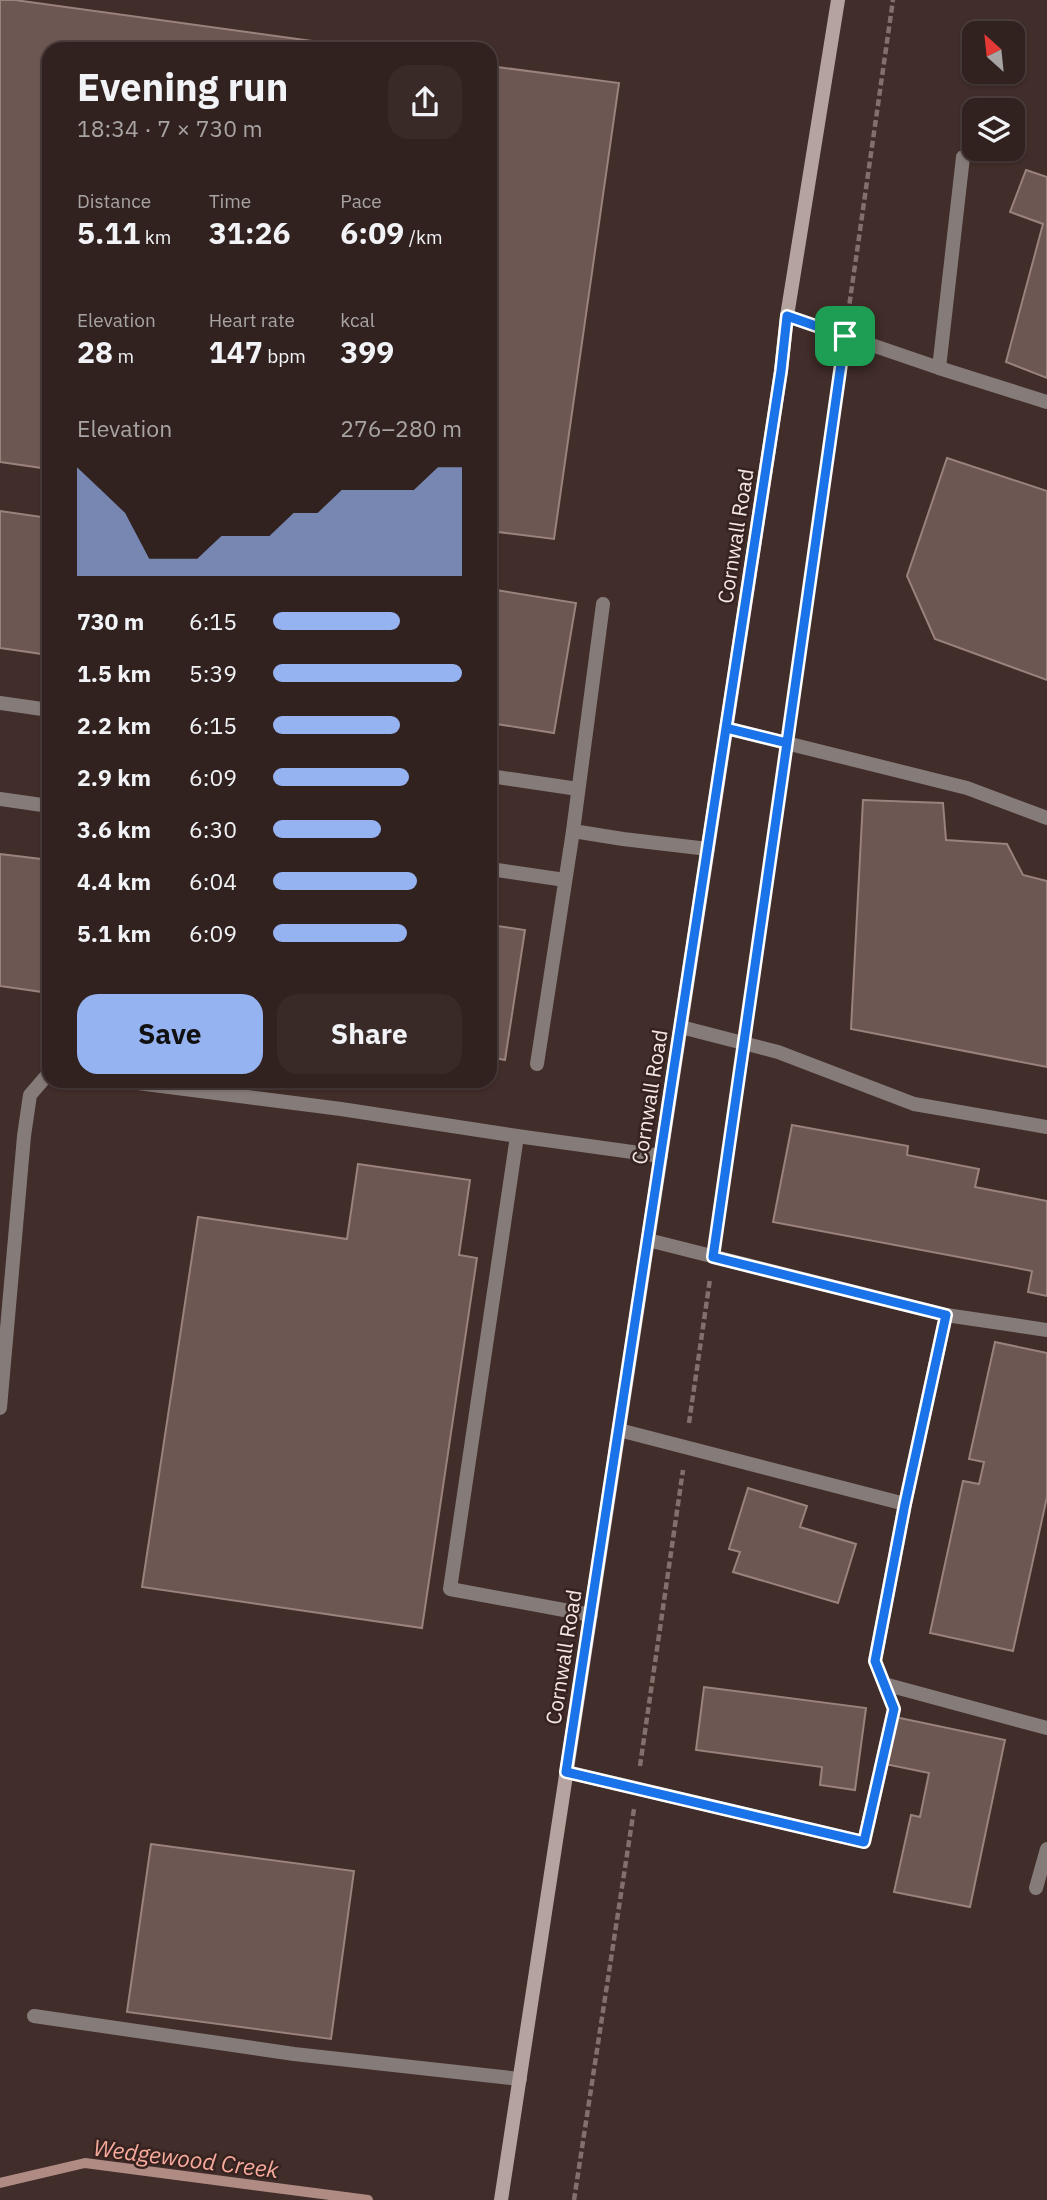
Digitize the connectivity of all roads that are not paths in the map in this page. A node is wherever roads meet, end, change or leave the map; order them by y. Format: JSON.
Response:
{"nodes":[{"id":1,"x":838,"y":0,"type":"edge"},
{"id":2,"x":964,"y":161,"type":"edge"},
{"id":3,"x":787,"y":316,"type":"junction"},
{"id":4,"x":939,"y":368,"type":"junction"},
{"id":5,"x":1047,"y":402,"type":"edge"},
{"id":6,"x":603,"y":604,"type":"dead end"},
{"id":7,"x":0,"y":703,"type":"edge"},
{"id":8,"x":42,"y":709,"type":"edge"},
{"id":9,"x":726,"y":728,"type":"junction"},
{"id":10,"x":497,"y":777,"type":"edge"},
{"id":11,"x":578,"y":789,"type":"junction"},
{"id":12,"x":0,"y":799,"type":"edge"},
{"id":13,"x":42,"y":805,"type":"edge"},
{"id":14,"x":1047,"y":818,"type":"edge"},
{"id":15,"x":573,"y":831,"type":"junction"},
{"id":16,"x":708,"y":849,"type":"junction"},
{"id":17,"x":497,"y":870,"type":"edge"},
{"id":18,"x":565,"y":880,"type":"junction"},
{"id":19,"x":681,"y":1027,"type":"junction"},
{"id":20,"x":537,"y":1064,"type":"dead end"},
{"id":21,"x":42,"y":1081,"type":"edge"},
{"id":22,"x":177,"y":1088,"type":"edge"},
{"id":23,"x":1047,"y":1127,"type":"edge"},
{"id":24,"x":517,"y":1136,"type":"junction"},
{"id":25,"x":661,"y":1156,"type":"junction"},
{"id":26,"x":648,"y":1240,"type":"junction"},
{"id":27,"x":946,"y":1315,"type":"junction"},
{"id":28,"x":1047,"y":1330,"type":"edge"},
{"id":29,"x":0,"y":1408,"type":"edge"},
{"id":30,"x":619,"y":1430,"type":"junction"},
{"id":31,"x":905,"y":1504,"type":"junction"},
{"id":32,"x":591,"y":1615,"type":"junction"},
{"id":33,"x":884,"y":1684,"type":"junction"},
{"id":34,"x":1047,"y":1728,"type":"edge"},
{"id":35,"x":566,"y":1772,"type":"junction"},
{"id":36,"x":1047,"y":1849,"type":"edge"},
{"id":37,"x":1036,"y":1888,"type":"dead end"},
{"id":38,"x":34,"y":2016,"type":"dead end"},
{"id":39,"x":520,"y":2079,"type":"junction"},
{"id":40,"x":501,"y":2200,"type":"edge"}],
"edges":[{"from":1,"to":3,"type":"main road","name":"Cornwall Road"},
{"from":2,"to":4,"type":"lane"},
{"from":3,"to":4,"type":"lane"},
{"from":3,"to":9,"type":"main road","name":"Cornwall Road"},
{"from":4,"to":5,"type":"lane"},
{"from":6,"to":11,"type":"lane"},
{"from":7,"to":8,"type":"lane"},
{"from":9,"to":14,"type":"lane"},
{"from":9,"to":16,"type":"main road","name":"Cornwall Road"},
{"from":10,"to":11,"type":"lane"},
{"from":11,"to":15,"type":"lane"},
{"from":12,"to":13,"type":"lane"},
{"from":15,"to":16,"type":"lane"},
{"from":15,"to":18,"type":"lane"},
{"from":16,"to":19,"type":"main road","name":"Cornwall Road"},
{"from":17,"to":18,"type":"lane"},
{"from":18,"to":20,"type":"lane"},
{"from":19,"to":23,"type":"lane"},
{"from":19,"to":25,"type":"main road","name":"Cornwall Road"},
{"from":21,"to":29,"type":"lane"},
{"from":22,"to":24,"type":"lane"},
{"from":24,"to":25,"type":"lane"},
{"from":24,"to":32,"type":"lane"},
{"from":25,"to":26,"type":"main road","name":"Cornwall Road"},
{"from":26,"to":27,"type":"lane"},
{"from":26,"to":30,"type":"main road","name":"Cornwall Road"},
{"from":27,"to":28,"type":"lane"},
{"from":27,"to":31,"type":"lane"},
{"from":30,"to":31,"type":"lane"},
{"from":30,"to":32,"type":"main road","name":"Cornwall Road"},
{"from":31,"to":33,"type":"lane"},
{"from":32,"to":35,"type":"main road","name":"Cornwall Road"},
{"from":33,"to":34,"type":"lane"},
{"from":33,"to":35,"type":"lane"},
{"from":35,"to":39,"type":"main road","name":"Cornwall Road"},
{"from":36,"to":37,"type":"lane"},
{"from":38,"to":39,"type":"lane"},
{"from":39,"to":40,"type":"main road","name":"Cornwall Road"}]}
